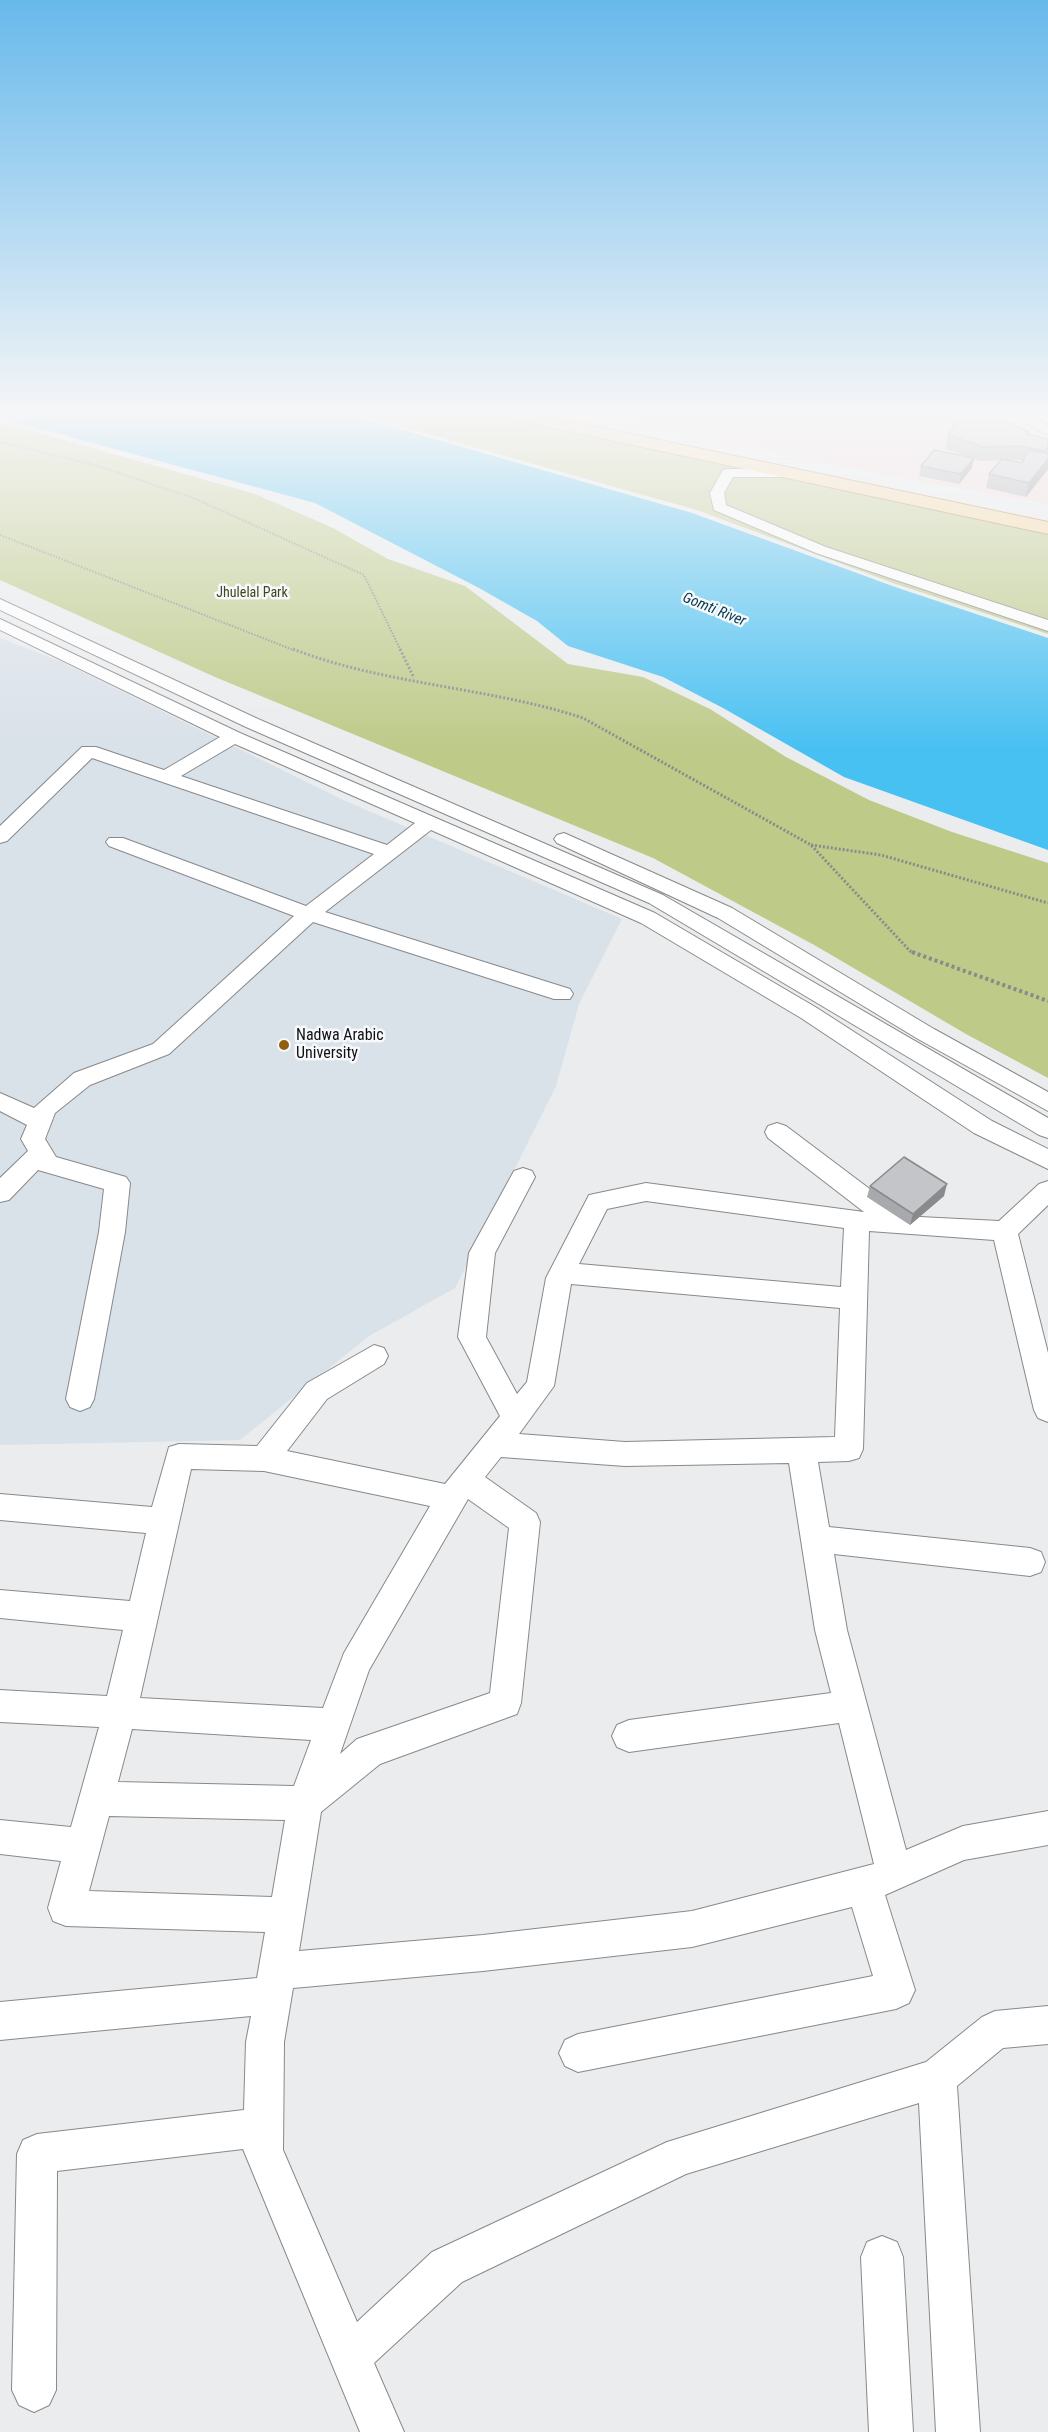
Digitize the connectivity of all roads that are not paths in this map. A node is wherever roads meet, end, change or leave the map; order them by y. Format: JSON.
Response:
{"nodes":[{"id":1,"x":760,"y":524,"type":"edge"},
{"id":2,"x":1031,"y":524,"type":"edge"},
{"id":3,"x":1048,"y":528,"type":"edge"},
{"id":4,"x":0,"y":587,"type":"edge"},
{"id":5,"x":0,"y":604,"type":"edge"},
{"id":6,"x":0,"y":624,"type":"edge"},
{"id":7,"x":1048,"y":626,"type":"edge"},
{"id":8,"x":234,"y":737,"type":"junction"},
{"id":9,"x":165,"y":777,"type":"junction"},
{"id":10,"x":429,"y":822,"type":"junction"},
{"id":11,"x":0,"y":837,"type":"edge"},
{"id":12,"x":116,"y":842,"type":"dead end"},
{"id":13,"x":391,"y":853,"type":"junction"},
{"id":14,"x":309,"y":914,"type":"junction"},
{"id":15,"x":562,"y":994,"type":"dead end"},
{"id":16,"x":0,"y":1101,"type":"edge"},
{"id":17,"x":1048,"y":1103,"type":"edge"},
{"id":18,"x":40,"y":1121,"type":"junction"},
{"id":19,"x":1048,"y":1129,"type":"edge"},
{"id":20,"x":777,"y":1132,"type":"dead end"},
{"id":21,"x":41,"y":1153,"type":"junction"},
{"id":22,"x":1048,"y":1160,"type":"edge"},
{"id":23,"x":523,"y":1177,"type":"dead end"},
{"id":24,"x":1048,"y":1190,"type":"edge"},
{"id":25,"x":0,"y":1193,"type":"edge"},
{"id":26,"x":857,"y":1220,"type":"junction"},
{"id":27,"x":893,"y":1225,"type":"junction"},
{"id":28,"x":1005,"y":1231,"type":"junction"},
{"id":29,"x":561,"y":1273,"type":"junction"},
{"id":30,"x":854,"y":1299,"type":"junction"},
{"id":31,"x":374,"y":1356,"type":"dead end"},
{"id":32,"x":81,"y":1399,"type":"dead end"},
{"id":33,"x":1048,"y":1410,"type":"edge"},
{"id":34,"x":515,"y":1417,"type":"junction"},
{"id":35,"x":494,"y":1444,"type":"junction"},
{"id":36,"x":801,"y":1450,"type":"junction"},
{"id":37,"x":264,"y":1459,"type":"junction"},
{"id":38,"x":458,"y":1489,"type":"junction"},
{"id":39,"x":0,"y":1507,"type":"edge"},
{"id":40,"x":164,"y":1521,"type":"junction"},
{"id":41,"x":816,"y":1539,"type":"junction"},
{"id":42,"x":1030,"y":1562,"type":"dead end"},
{"id":43,"x":0,"y":1604,"type":"edge"},
{"id":44,"x":142,"y":1617,"type":"junction"},
{"id":45,"x":0,"y":1706,"type":"edge"},
{"id":46,"x":851,"y":1707,"type":"junction"},
{"id":47,"x":120,"y":1713,"type":"junction"},
{"id":48,"x":333,"y":1725,"type":"junction"},
{"id":49,"x":629,"y":1736,"type":"dead end"},
{"id":50,"x":96,"y":1799,"type":"junction"},
{"id":51,"x":305,"y":1803,"type":"junction"},
{"id":52,"x":1048,"y":1828,"type":"edge"},
{"id":53,"x":0,"y":1837,"type":"edge"},
{"id":54,"x":83,"y":1846,"type":"junction"},
{"id":55,"x":879,"y":1879,"type":"junction"},
{"id":56,"x":286,"y":1915,"type":"junction"},
{"id":57,"x":275,"y":1983,"type":"junction"},
{"id":58,"x":0,"y":2021,"type":"edge"},
{"id":59,"x":1048,"y":2025,"type":"edge"},
{"id":60,"x":578,"y":2053,"type":"dead end"},
{"id":61,"x":937,"y":2078,"type":"junction"},
{"id":62,"x":264,"y":2127,"type":"junction"},
{"id":63,"x":882,"y":2257,"type":"dead end"},
{"id":64,"x":351,"y":2356,"type":"junction"},
{"id":65,"x":34,"y":2390,"type":"dead end"},
{"id":66,"x":374,"y":2430,"type":"edge"},
{"id":67,"x":891,"y":2432,"type":"edge"},
{"id":68,"x":958,"y":2432,"type":"edge"}],
"edges":[{"from":1,"to":7,"type":"street"},
{"from":2,"to":3,"type":"main road"},
{"from":4,"to":17,"type":"street"},
{"from":5,"to":19,"type":"street"},
{"from":6,"to":8,"type":"street"},
{"from":8,"to":9,"type":"street"},
{"from":8,"to":10,"type":"street"},
{"from":9,"to":11,"type":"street"},
{"from":9,"to":13,"type":"street"},
{"from":10,"to":13,"type":"street"},
{"from":10,"to":22,"type":"street"},
{"from":12,"to":14,"type":"street"},
{"from":13,"to":14,"type":"street"},
{"from":14,"to":15,"type":"street"},
{"from":14,"to":18,"type":"street"},
{"from":16,"to":18,"type":"street"},
{"from":18,"to":21,"type":"street"},
{"from":20,"to":27,"type":"street"},
{"from":21,"to":25,"type":"street"},
{"from":21,"to":32,"type":"street"},
{"from":23,"to":34,"type":"street"},
{"from":24,"to":28,"type":"street"},
{"from":26,"to":27,"type":"street"},
{"from":26,"to":29,"type":"street"},
{"from":26,"to":30,"type":"street"},
{"from":27,"to":28,"type":"street"},
{"from":28,"to":33,"type":"street"},
{"from":29,"to":30,"type":"street"},
{"from":29,"to":34,"type":"street"},
{"from":30,"to":36,"type":"street"},
{"from":31,"to":37,"type":"street"},
{"from":34,"to":35,"type":"street"},
{"from":35,"to":36,"type":"street"},
{"from":35,"to":38,"type":"street"},
{"from":36,"to":41,"type":"street"},
{"from":37,"to":38,"type":"street"},
{"from":37,"to":40,"type":"street"},
{"from":38,"to":48,"type":"street"},
{"from":38,"to":51,"type":"street"},
{"from":39,"to":40,"type":"street"},
{"from":40,"to":44,"type":"street"},
{"from":41,"to":42,"type":"street"},
{"from":41,"to":46,"type":"street"},
{"from":43,"to":44,"type":"street"},
{"from":44,"to":47,"type":"street"},
{"from":45,"to":47,"type":"street"},
{"from":46,"to":49,"type":"street"},
{"from":46,"to":55,"type":"street"},
{"from":47,"to":48,"type":"street"},
{"from":47,"to":50,"type":"street"},
{"from":48,"to":51,"type":"street"},
{"from":50,"to":51,"type":"street"},
{"from":50,"to":54,"type":"street"},
{"from":51,"to":56,"type":"street"},
{"from":52,"to":55,"type":"street"},
{"from":53,"to":54,"type":"street"},
{"from":54,"to":56,"type":"street"},
{"from":55,"to":57,"type":"street"},
{"from":55,"to":60,"type":"street"},
{"from":56,"to":57,"type":"street"},
{"from":57,"to":58,"type":"street"},
{"from":57,"to":62,"type":"street"},
{"from":59,"to":61,"type":"street"},
{"from":61,"to":64,"type":"street"},
{"from":61,"to":68,"type":"street"},
{"from":62,"to":64,"type":"street"},
{"from":62,"to":65,"type":"street"},
{"from":63,"to":67,"type":"street"},
{"from":64,"to":66,"type":"street"}]}
